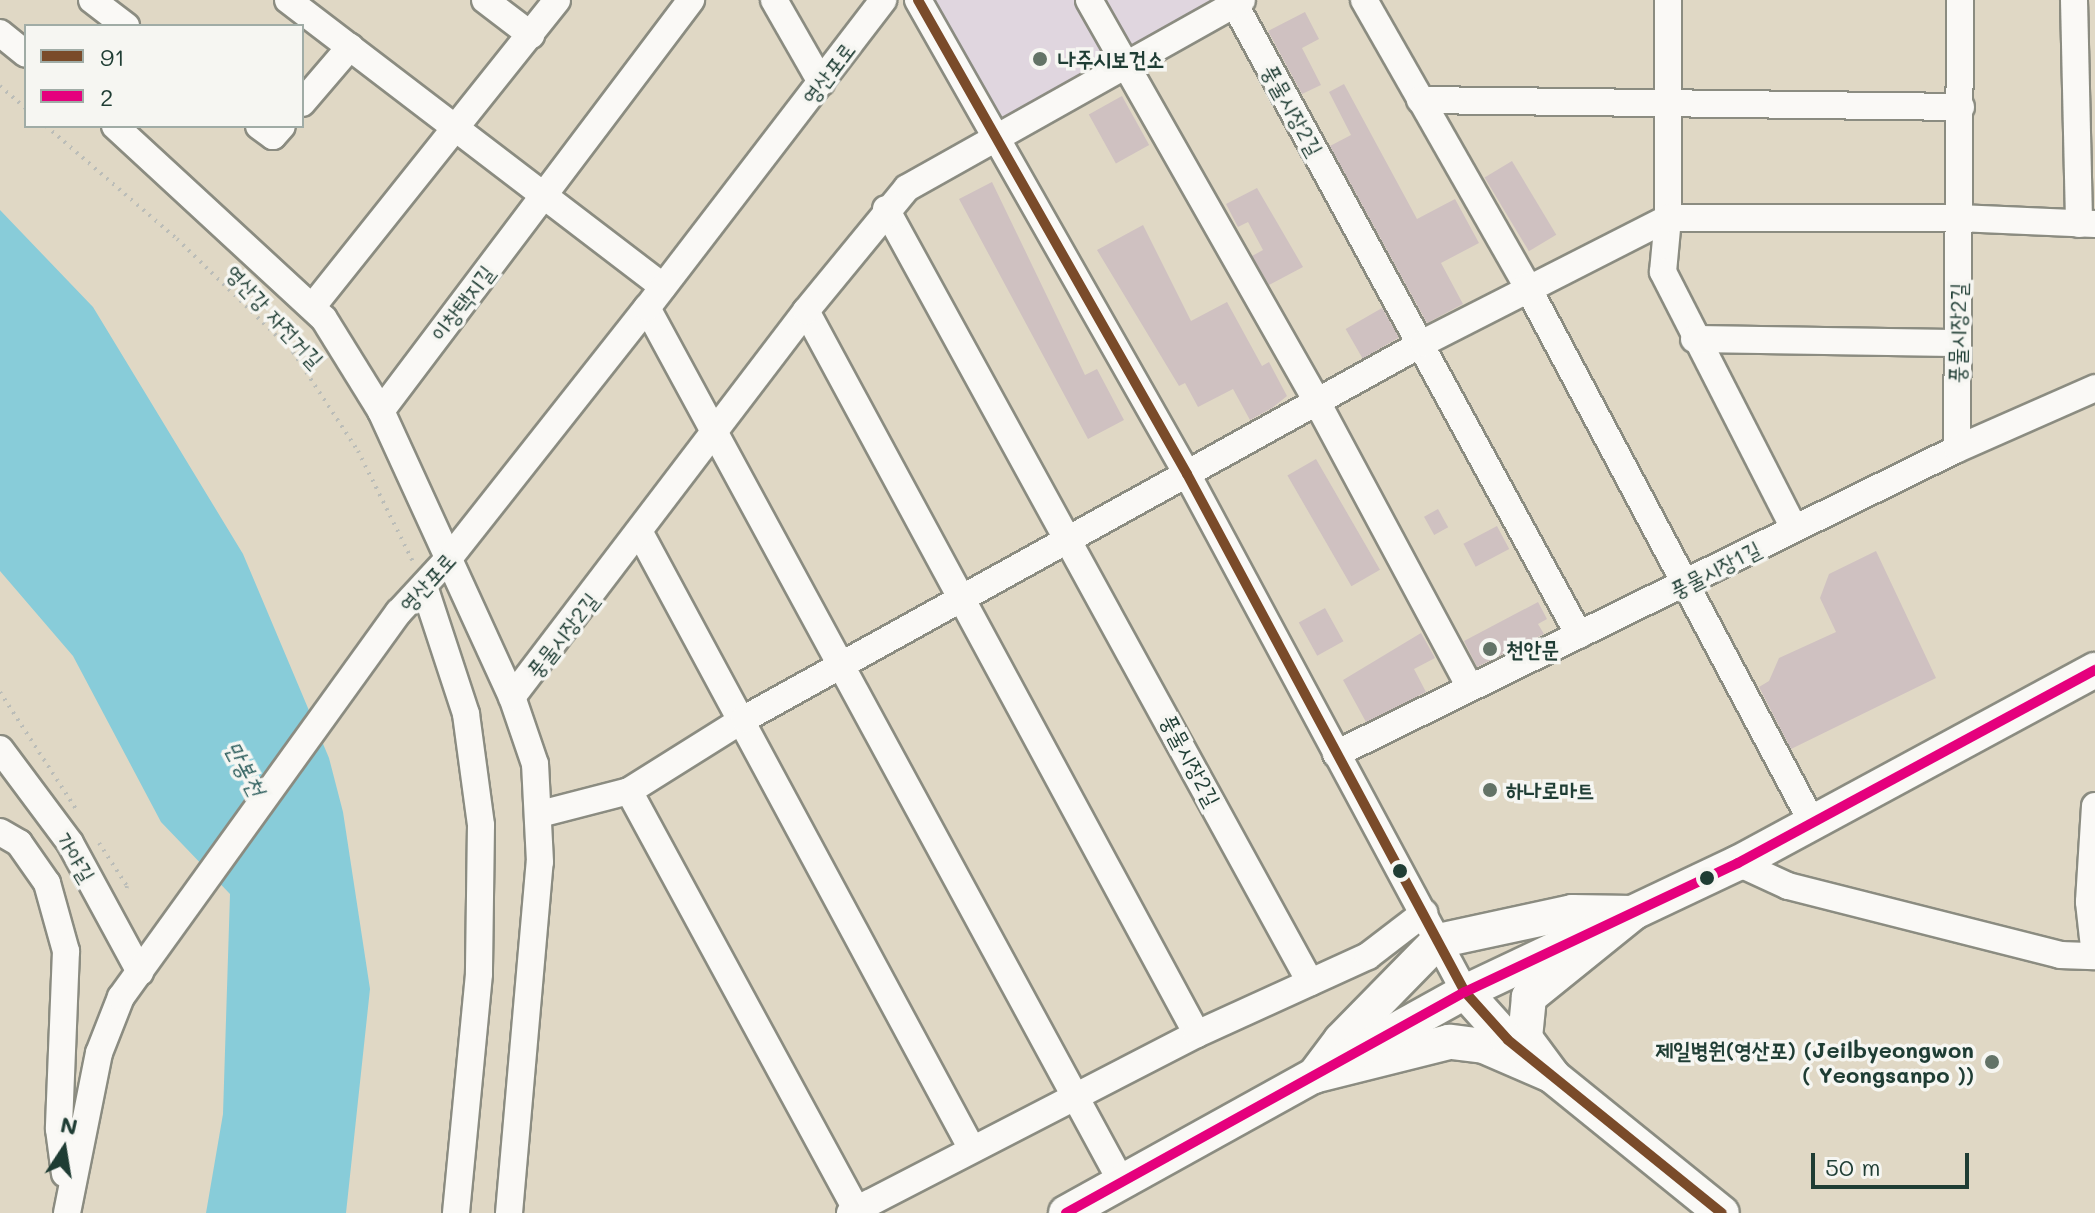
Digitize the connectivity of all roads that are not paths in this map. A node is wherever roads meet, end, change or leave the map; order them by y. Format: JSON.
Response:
{"nodes":[{"id":1,"x":92,"y":0,"type":"edge"},
{"id":2,"x":288,"y":0,"type":"edge"},
{"id":3,"x":485,"y":0,"type":"edge"},
{"id":4,"x":557,"y":0,"type":"edge"},
{"id":5,"x":691,"y":0,"type":"edge"},
{"id":6,"x":774,"y":0,"type":"edge"},
{"id":7,"x":883,"y":0,"type":"edge"},
{"id":8,"x":918,"y":0,"type":"edge"},
{"id":9,"x":1089,"y":0,"type":"edge"},
{"id":10,"x":1364,"y":0,"type":"edge"},
{"id":11,"x":1668,"y":0,"type":"edge"},
{"id":12,"x":1960,"y":0,"type":"edge"},
{"id":13,"x":1238,"y":2,"type":"edge"},
{"id":14,"x":2081,"y":22,"type":"edge"},
{"id":15,"x":123,"y":24,"type":"edge"},
{"id":16,"x":0,"y":33,"type":"edge"},
{"id":17,"x":531,"y":35,"type":"junction"},
{"id":18,"x":350,"y":47,"type":"junction"},
{"id":19,"x":24,"y":52,"type":"edge"},
{"id":20,"x":1125,"y":62,"type":"junction"},
{"id":21,"x":821,"y":82,"type":"junction"},
{"id":22,"x":1420,"y":100,"type":"junction"},
{"id":23,"x":304,"y":101,"type":"edge"},
{"id":24,"x":1668,"y":107,"type":"junction"},
{"id":25,"x":1961,"y":107,"type":"junction"},
{"id":26,"x":262,"y":128,"type":"edge"},
{"id":27,"x":280,"y":128,"type":"edge"},
{"id":28,"x":457,"y":129,"type":"junction"},
{"id":29,"x":132,"y":131,"type":"edge"},
{"id":30,"x":992,"y":138,"type":"junction"},
{"id":31,"x":543,"y":196,"type":"junction"},
{"id":32,"x":886,"y":209,"type":"junction"},
{"id":33,"x":1668,"y":218,"type":"junction"},
{"id":34,"x":1958,"y":218,"type":"junction"},
{"id":35,"x":2087,"y":224,"type":"edge"},
{"id":36,"x":1527,"y":286,"type":"junction"},
{"id":37,"x":655,"y":297,"type":"junction"},
{"id":38,"x":313,"y":306,"type":"junction"},
{"id":39,"x":806,"y":311,"type":"junction"},
{"id":40,"x":1694,"y":339,"type":"junction"},
{"id":41,"x":1423,"y":343,"type":"junction"},
{"id":42,"x":1955,"y":343,"type":"junction"},
{"id":43,"x":2095,"y":388,"type":"edge"},
{"id":44,"x":1317,"y":402,"type":"junction"},
{"id":45,"x":381,"y":411,"type":"junction"},
{"id":46,"x":715,"y":433,"type":"junction"},
{"id":47,"x":1957,"y":449,"type":"junction"},
{"id":48,"x":1187,"y":474,"type":"junction"},
{"id":49,"x":1794,"y":528,"type":"junction"},
{"id":50,"x":640,"y":533,"type":"junction"},
{"id":51,"x":1071,"y":538,"type":"junction"},
{"id":52,"x":450,"y":557,"type":"junction"},
{"id":53,"x":424,"y":586,"type":"junction"},
{"id":54,"x":1687,"y":586,"type":"junction"},
{"id":55,"x":961,"y":599,"type":"junction"},
{"id":56,"x":1579,"y":635,"type":"junction"},
{"id":57,"x":841,"y":665,"type":"junction"},
{"id":58,"x":2095,"y":670,"type":"edge"},
{"id":59,"x":1469,"y":685,"type":"junction"},
{"id":60,"x":512,"y":697,"type":"junction"},
{"id":61,"x":744,"y":719,"type":"junction"},
{"id":62,"x":0,"y":749,"type":"edge"},
{"id":63,"x":1336,"y":754,"type":"junction"},
{"id":64,"x":629,"y":791,"type":"junction"},
{"id":65,"x":2095,"y":806,"type":"edge"},
{"id":66,"x":540,"y":814,"type":"junction"},
{"id":67,"x":1812,"y":822,"type":"junction"},
{"id":68,"x":0,"y":832,"type":"edge"},
{"id":69,"x":1738,"y":863,"type":"junction"},
{"id":70,"x":2092,"y":901,"type":"edge"},
{"id":71,"x":1633,"y":913,"type":"junction"},
{"id":72,"x":1431,"y":927,"type":"junction"},
{"id":73,"x":2095,"y":956,"type":"edge"},
{"id":74,"x":140,"y":972,"type":"junction"},
{"id":75,"x":1310,"y":982,"type":"junction"},
{"id":76,"x":1465,"y":992,"type":"junction"},
{"id":77,"x":1197,"y":1034,"type":"junction"},
{"id":78,"x":1314,"y":1076,"type":"junction"},
{"id":79,"x":1553,"y":1076,"type":"junction"},
{"id":80,"x":1077,"y":1099,"type":"junction"},
{"id":81,"x":972,"y":1149,"type":"junction"},
{"id":82,"x":1122,"y":1183,"type":"junction"},
{"id":83,"x":68,"y":1207,"type":"edge"},
{"id":84,"x":855,"y":1212,"type":"edge"},
{"id":85,"x":456,"y":1213,"type":"edge"},
{"id":86,"x":509,"y":1213,"type":"edge"},
{"id":87,"x":1066,"y":1213,"type":"edge"},
{"id":88,"x":1722,"y":1213,"type":"edge"}],
"edges":[{"from":1,"to":15,"type":"street"},
{"from":2,"to":18,"type":"street"},
{"from":3,"to":17,"type":"street"},
{"from":4,"to":17,"type":"street"},
{"from":5,"to":31,"type":"street","name":"이창택지길"},
{"from":6,"to":21,"type":"street"},
{"from":7,"to":21,"type":"street","name":"영산포로"},
{"from":8,"to":30,"type":"street"},
{"from":9,"to":20,"type":"street"},
{"from":10,"to":22,"type":"street"},
{"from":11,"to":24,"type":"street"},
{"from":12,"to":25,"type":"street","name":"풍물시장2길"},
{"from":13,"to":20,"type":"street","name":"풍물시장2길"},
{"from":13,"to":41,"type":"street","name":"풍물시장2길"},
{"from":14,"to":35,"type":"street"},
{"from":16,"to":19,"type":"street"},
{"from":17,"to":28,"type":"street"},
{"from":18,"to":23,"type":"street"},
{"from":18,"to":28,"type":"street"},
{"from":20,"to":30,"type":"street","name":"풍물시장2길"},
{"from":20,"to":44,"type":"street"},
{"from":21,"to":37,"type":"street","name":"영산포로"},
{"from":22,"to":24,"type":"street"},
{"from":22,"to":36,"type":"street"},
{"from":24,"to":25,"type":"street"},
{"from":24,"to":33,"type":"street"},
{"from":25,"to":34,"type":"street","name":"풍물시장2길"},
{"from":26,"to":27,"type":"street"},
{"from":28,"to":31,"type":"street"},
{"from":28,"to":38,"type":"street"},
{"from":29,"to":38,"type":"street"},
{"from":30,"to":32,"type":"street","name":"풍물시장2길"},
{"from":30,"to":48,"type":"street"},
{"from":31,"to":37,"type":"street"},
{"from":31,"to":45,"type":"street","name":"이창택지길"},
{"from":32,"to":39,"type":"street","name":"풍물시장2길"},
{"from":32,"to":51,"type":"street","name":"풍물시장2길"},
{"from":33,"to":34,"type":"street"},
{"from":33,"to":36,"type":"street"},
{"from":33,"to":40,"type":"street"},
{"from":34,"to":35,"type":"street"},
{"from":34,"to":42,"type":"street","name":"풍물시장2길"},
{"from":36,"to":41,"type":"street"},
{"from":36,"to":54,"type":"street"},
{"from":37,"to":46,"type":"street"},
{"from":37,"to":52,"type":"street","name":"영산포로"},
{"from":38,"to":45,"type":"street"},
{"from":39,"to":46,"type":"street","name":"풍물시장2길"},
{"from":39,"to":55,"type":"street"},
{"from":40,"to":42,"type":"street"},
{"from":40,"to":49,"type":"street"},
{"from":41,"to":44,"type":"street"},
{"from":41,"to":56,"type":"street","name":"풍물시장2길"},
{"from":42,"to":47,"type":"street","name":"풍물시장2길"},
{"from":43,"to":47,"type":"street","name":"풍물시장1길"},
{"from":44,"to":48,"type":"street"},
{"from":44,"to":59,"type":"street"},
{"from":45,"to":52,"type":"street"},
{"from":46,"to":50,"type":"street","name":"풍물시장2길"},
{"from":46,"to":57,"type":"street"},
{"from":47,"to":49,"type":"street","name":"풍물시장1길"},
{"from":48,"to":51,"type":"street"},
{"from":48,"to":63,"type":"street"},
{"from":49,"to":54,"type":"street","name":"풍물시장1길"},
{"from":50,"to":60,"type":"street","name":"풍물시장2길"},
{"from":50,"to":61,"type":"street"},
{"from":51,"to":55,"type":"street"},
{"from":51,"to":75,"type":"street","name":"풍물시장2길"},
{"from":52,"to":53,"type":"street","name":"영산포로"},
{"from":52,"to":60,"type":"street","name":"풍물시장2길"},
{"from":53,"to":74,"type":"street","name":"영산포로"},
{"from":53,"to":85,"type":"street"},
{"from":54,"to":56,"type":"street","name":"풍물시장1길"},
{"from":54,"to":67,"type":"street"},
{"from":55,"to":57,"type":"street"},
{"from":55,"to":77,"type":"street"},
{"from":56,"to":59,"type":"street","name":"풍물시장1길"},
{"from":57,"to":61,"type":"street"},
{"from":57,"to":80,"type":"street"},
{"from":58,"to":67,"type":"main road"},
{"from":59,"to":63,"type":"street","name":"풍물시장1길"},
{"from":60,"to":66,"type":"street","name":"풍물시장2길"},
{"from":61,"to":64,"type":"street"},
{"from":61,"to":81,"type":"street"},
{"from":62,"to":74,"type":"street","name":"가야길"},
{"from":63,"to":72,"type":"street"},
{"from":64,"to":66,"type":"street"},
{"from":64,"to":84,"type":"street"},
{"from":65,"to":70,"type":"street"},
{"from":66,"to":86,"type":"street","name":"풍물시장2길"},
{"from":67,"to":69,"type":"main road"},
{"from":68,"to":83,"type":"street"},
{"from":69,"to":71,"type":"main road"},
{"from":69,"to":73,"type":"street"},
{"from":70,"to":73,"type":"street"},
{"from":71,"to":72,"type":"main road"},
{"from":71,"to":76,"type":"main road"},
{"from":71,"to":79,"type":"main road"},
{"from":72,"to":75,"type":"street"},
{"from":72,"to":76,"type":"street"},
{"from":72,"to":78,"type":"main road"},
{"from":74,"to":83,"type":"street","name":"영산포로"},
{"from":75,"to":77,"type":"street"},
{"from":76,"to":78,"type":"main road"},
{"from":76,"to":79,"type":"main road"},
{"from":77,"to":80,"type":"street"},
{"from":78,"to":79,"type":"main road"},
{"from":78,"to":82,"type":"main road"},
{"from":79,"to":88,"type":"main road"},
{"from":80,"to":81,"type":"street"},
{"from":80,"to":82,"type":"street"},
{"from":81,"to":84,"type":"street"},
{"from":82,"to":87,"type":"main road"}]}
